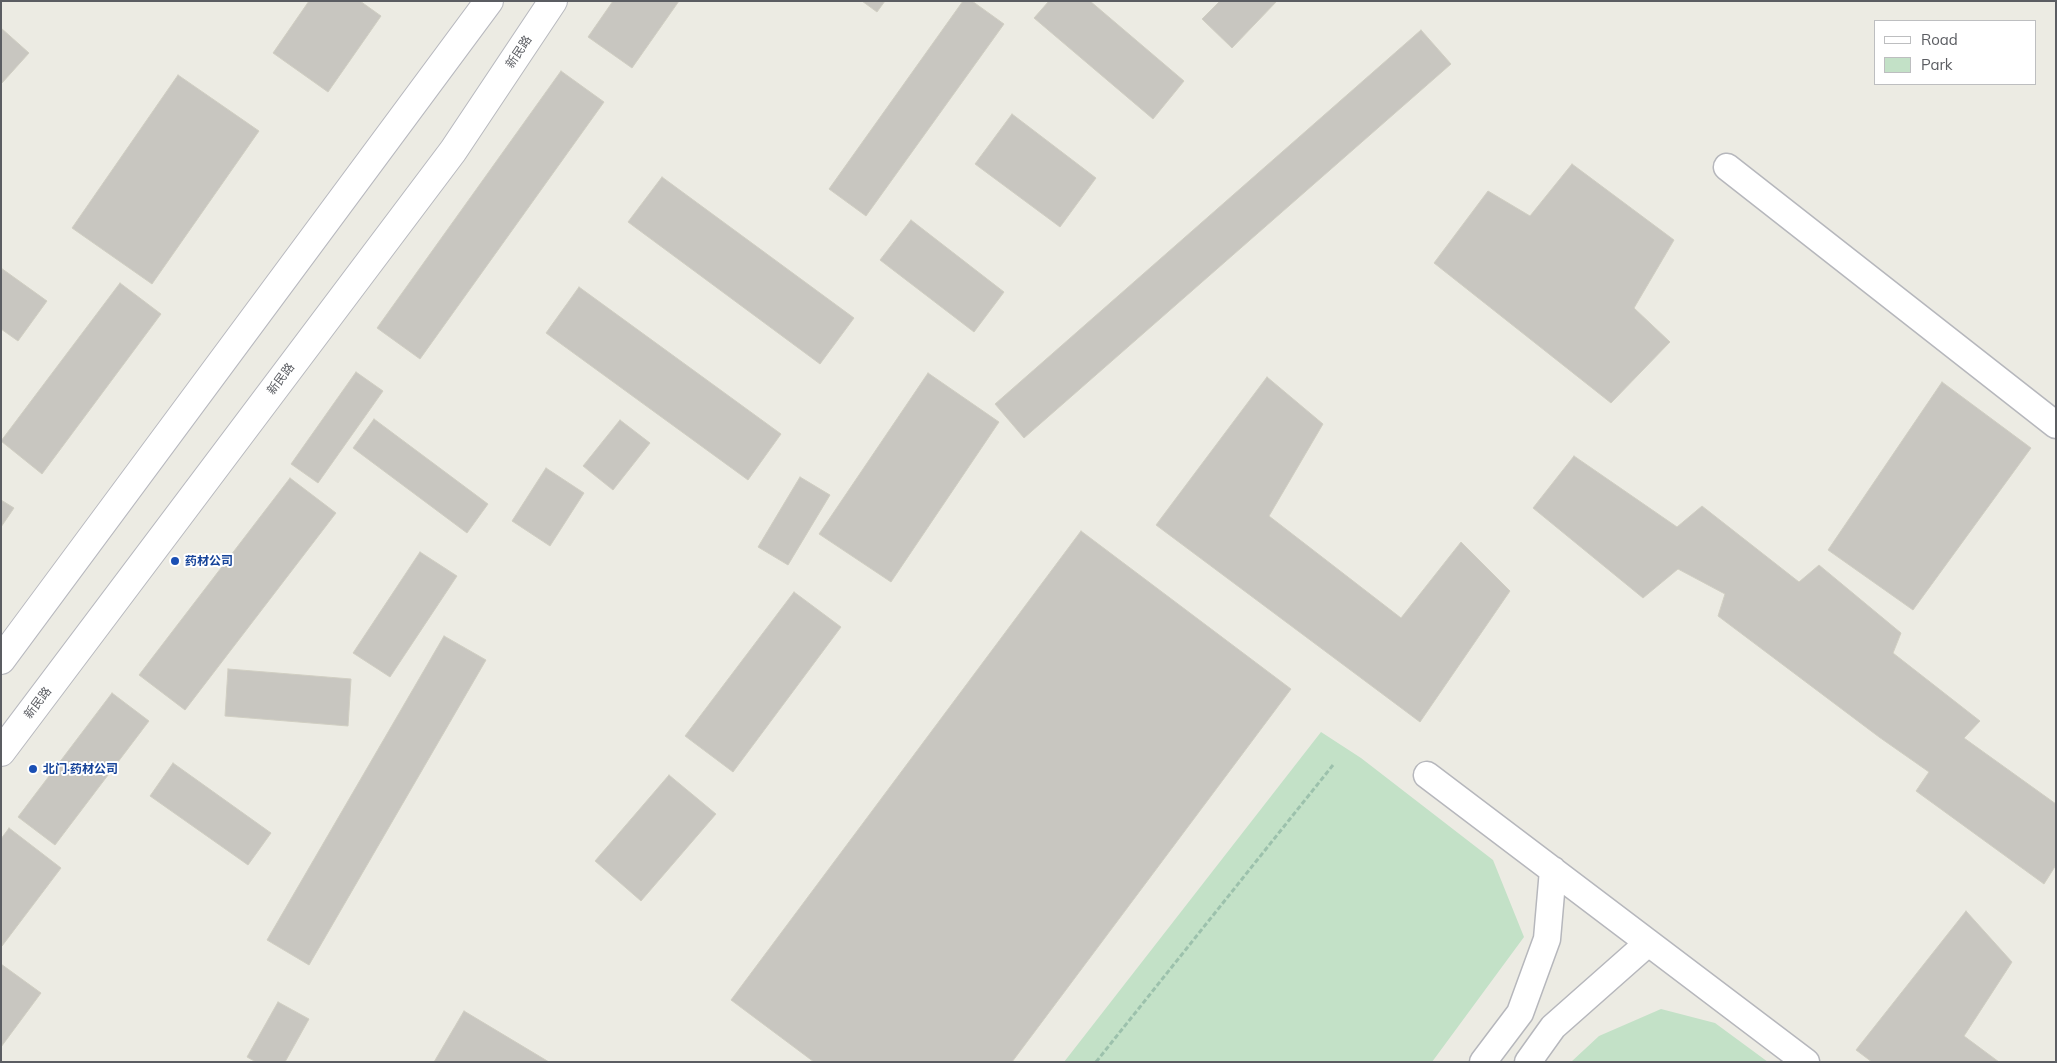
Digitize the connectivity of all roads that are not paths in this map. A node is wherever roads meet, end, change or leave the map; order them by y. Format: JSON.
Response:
{"nodes":[{"id":1,"x":489,"y":1,"type":"edge"},
{"id":2,"x":554,"y":1,"type":"edge"},
{"id":3,"x":1727,"y":167,"type":"dead end"},
{"id":4,"x":2056,"y":425,"type":"edge"},
{"id":5,"x":1,"y":660,"type":"edge"},
{"id":6,"x":1,"y":752,"type":"edge"},
{"id":7,"x":1427,"y":776,"type":"dead end"},
{"id":8,"x":1553,"y":870,"type":"junction"},
{"id":9,"x":1648,"y":943,"type":"junction"},
{"id":10,"x":1483,"y":1062,"type":"edge"},
{"id":11,"x":1528,"y":1062,"type":"edge"},
{"id":12,"x":1806,"y":1062,"type":"edge"}],
"edges":[{"from":1,"to":5,"type":"main road"},
{"from":2,"to":6,"type":"main road","name":"新民路"},
{"from":3,"to":4,"type":"street"},
{"from":7,"to":8,"type":"street"},
{"from":8,"to":9,"type":"street"},
{"from":8,"to":10,"type":"street"},
{"from":9,"to":11,"type":"street"},
{"from":9,"to":12,"type":"street"}]}
